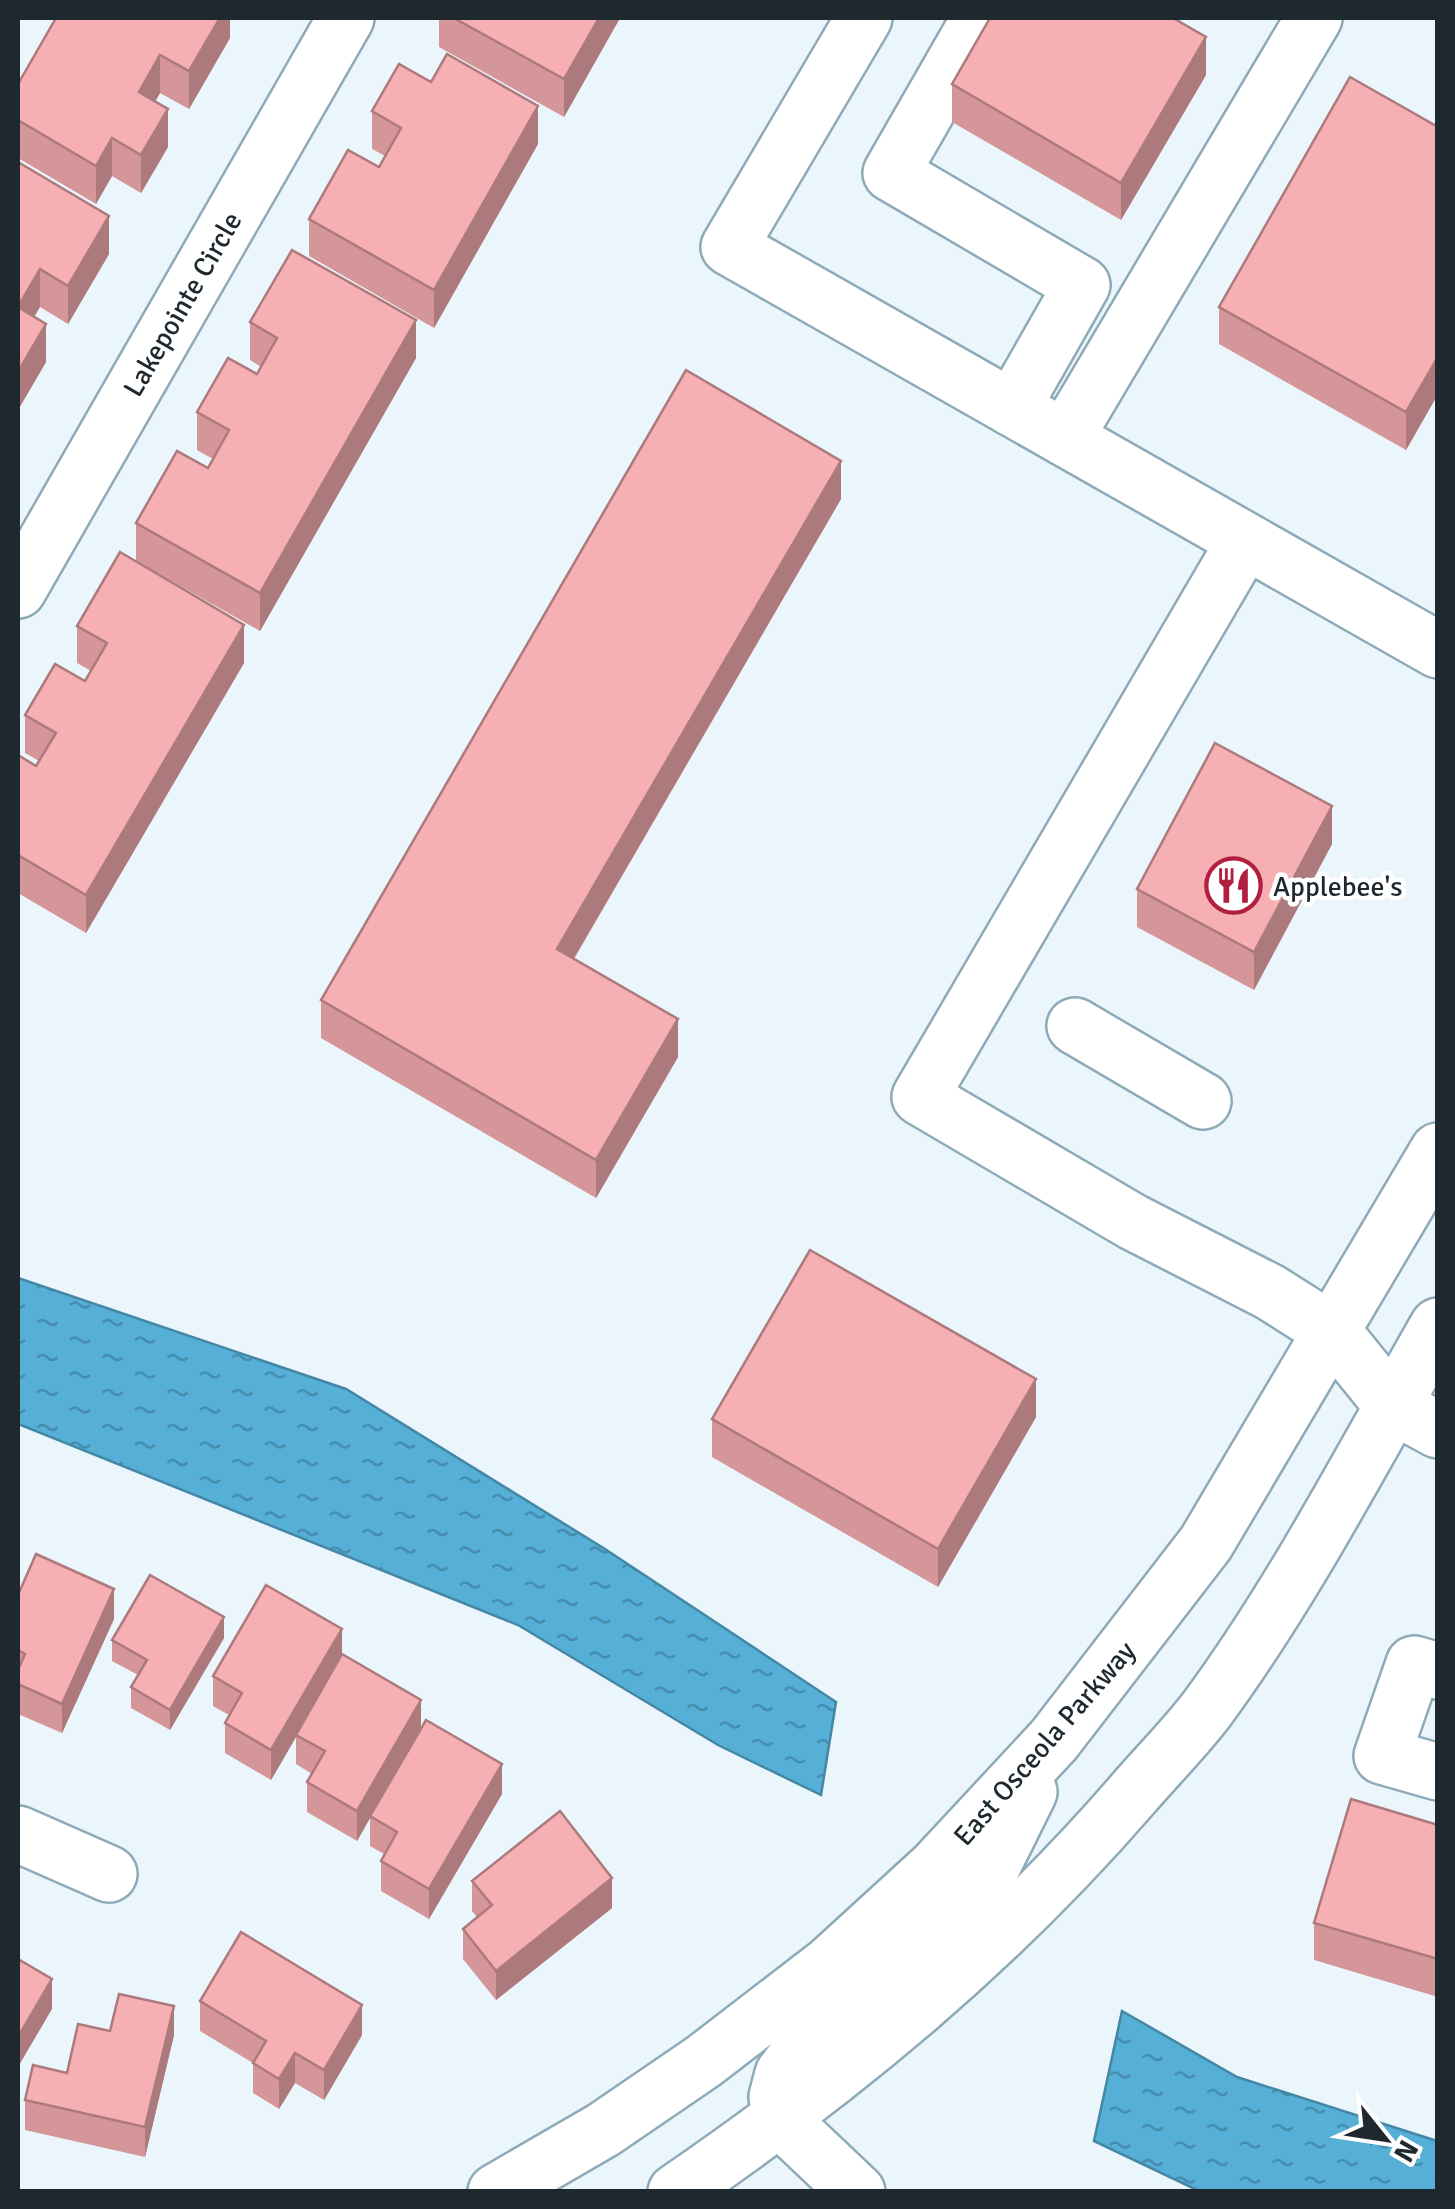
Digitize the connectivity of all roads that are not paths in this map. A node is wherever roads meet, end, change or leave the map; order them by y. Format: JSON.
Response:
{"nodes":[{"id":1,"x":346,"y":18,"type":"edge"},
{"id":2,"x":864,"y":18,"type":"edge"},
{"id":3,"x":980,"y":18,"type":"edge"},
{"id":4,"x":1308,"y":27,"type":"edge"},
{"id":5,"x":1012,"y":408,"type":"junction"},
{"id":6,"x":1065,"y":438,"type":"junction"},
{"id":7,"x":1245,"y":541,"type":"junction"},
{"id":8,"x":18,"y":590,"type":"edge"},
{"id":9,"x":1438,"y":650,"type":"edge"},
{"id":10,"x":1075,"y":1026,"type":"dead end"},
{"id":11,"x":1203,"y":1101,"type":"dead end"},
{"id":12,"x":1438,"y":1150,"type":"edge"},
{"id":13,"x":1438,"y":1326,"type":"edge"},
{"id":14,"x":1333,"y":1332,"type":"junction"},
{"id":15,"x":1415,"y":1418,"type":"edge"},
{"id":16,"x":1438,"y":1671,"type":"edge"},
{"id":17,"x":1054,"y":1740,"type":"junction"},
{"id":18,"x":1438,"y":1772,"type":"edge"},
{"id":19,"x":18,"y":1834,"type":"edge"},
{"id":20,"x":109,"y":1874,"type":"dead end"},
{"id":21,"x":780,"y":2120,"type":"junction"},
{"id":22,"x":496,"y":2192,"type":"edge"},
{"id":23,"x":676,"y":2192,"type":"edge"},
{"id":24,"x":857,"y":2192,"type":"edge"}],
"edges":[{"from":1,"to":8,"type":"main road","name":"Lakepointe Circle"},
{"from":2,"to":5,"type":"main road"},
{"from":3,"to":5,"type":"main road"},
{"from":4,"to":6,"type":"main road"},
{"from":5,"to":6,"type":"main road"},
{"from":6,"to":7,"type":"main road"},
{"from":7,"to":9,"type":"main road"},
{"from":7,"to":14,"type":"main road"},
{"from":10,"to":11,"type":"main road"},
{"from":12,"to":14,"type":"main road","name":"East Osceola Parkway"},
{"from":13,"to":15,"type":"main road"},
{"from":14,"to":15,"type":"main road"},
{"from":14,"to":17,"type":"main road","name":"East Osceola Parkway"},
{"from":15,"to":21,"type":"main road"},
{"from":16,"to":18,"type":"main road"},
{"from":17,"to":21,"type":"main road"},
{"from":17,"to":22,"type":"main road","name":"East Osceola Parkway"},
{"from":19,"to":20,"type":"main road"},
{"from":21,"to":23,"type":"main road"},
{"from":21,"to":24,"type":"main road"}]}
